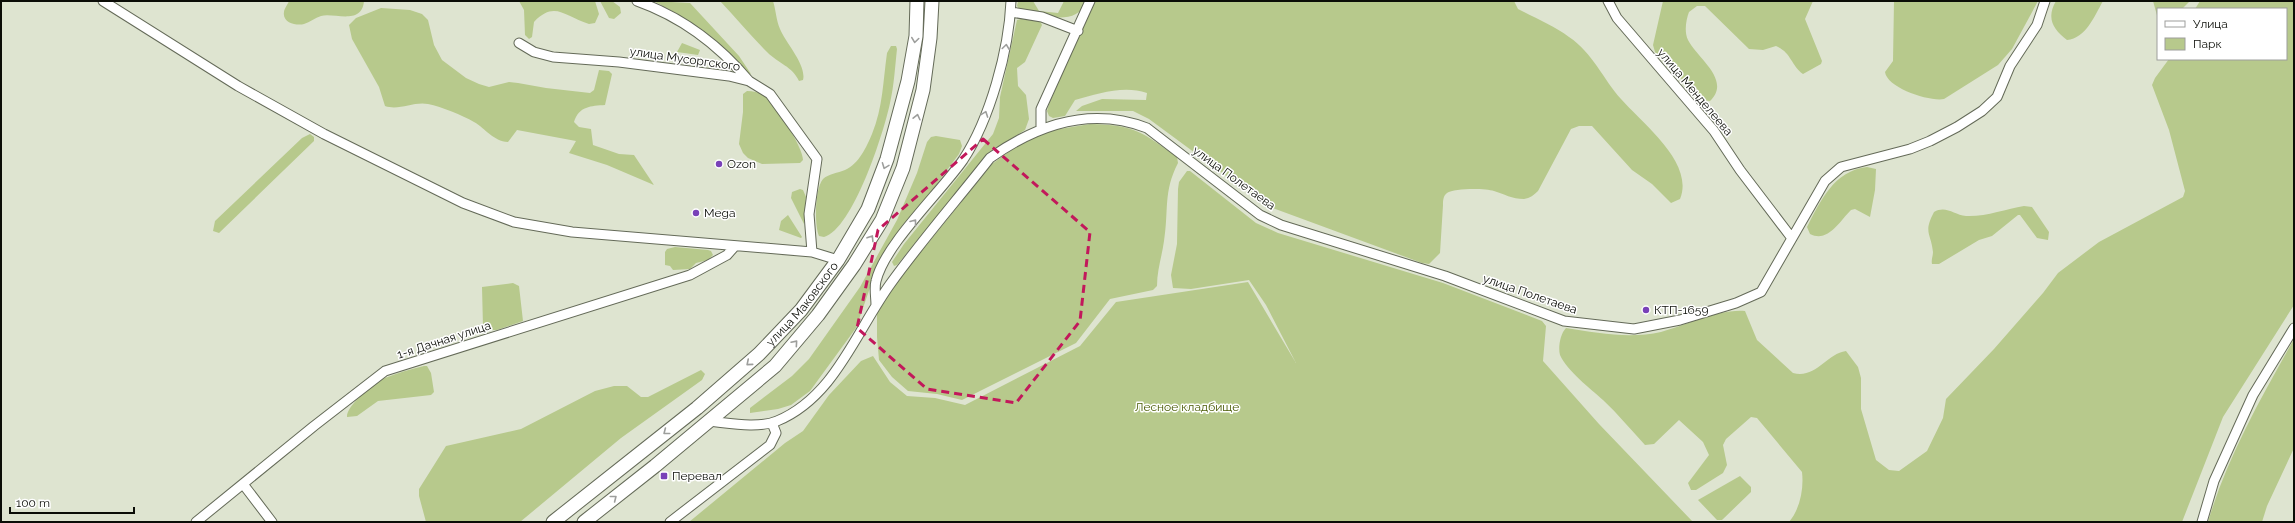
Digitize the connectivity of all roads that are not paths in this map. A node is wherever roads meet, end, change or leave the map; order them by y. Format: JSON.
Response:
{"nodes":[{"id":1,"x":103,"y":1,"type":"edge"},
{"id":2,"x":637,"y":1,"type":"edge"},
{"id":3,"x":917,"y":1,"type":"edge"},
{"id":4,"x":932,"y":1,"type":"edge"},
{"id":5,"x":1011,"y":1,"type":"edge"},
{"id":6,"x":1090,"y":1,"type":"edge"},
{"id":7,"x":1608,"y":1,"type":"edge"},
{"id":8,"x":2045,"y":1,"type":"edge"},
{"id":9,"x":1011,"y":12,"type":"junction"},
{"id":10,"x":1078,"y":31,"type":"junction"},
{"id":11,"x":519,"y":42,"type":"dead end"},
{"id":12,"x":748,"y":81,"type":"junction"},
{"id":13,"x":1041,"y":128,"type":"junction"},
{"id":14,"x":1791,"y":237,"type":"junction"},
{"id":15,"x":735,"y":246,"type":"junction"},
{"id":16,"x":812,"y":252,"type":"junction"},
{"id":17,"x":838,"y":260,"type":"junction"},
{"id":18,"x":876,"y":305,"type":"junction"},
{"id":19,"x":2294,"y":328,"type":"edge"},
{"id":20,"x":708,"y":421,"type":"junction"},
{"id":21,"x":772,"y":423,"type":"junction"},
{"id":22,"x":243,"y":484,"type":"junction"},
{"id":23,"x":196,"y":522,"type":"edge"},
{"id":24,"x":272,"y":522,"type":"edge"},
{"id":25,"x":553,"y":522,"type":"edge"},
{"id":26,"x":584,"y":522,"type":"edge"},
{"id":27,"x":670,"y":522,"type":"edge"},
{"id":28,"x":2202,"y":522,"type":"edge"}],
"edges":[{"from":1,"to":15,"type":"street"},
{"from":2,"to":12,"type":"street"},
{"from":3,"to":17,"type":"highway","name":"улица Маковского","one_way":true},
{"from":20,"to":4,"type":"highway","name":"улица Маковского","one_way":true},
{"from":5,"to":9,"type":"street"},
{"from":6,"to":10,"type":"street"},
{"from":7,"to":14,"type":"street","name":"улица Менделеева"},
{"from":8,"to":14,"type":"street","name":"улица Полетаева"},
{"from":9,"to":10,"type":"street"},
{"from":18,"to":9,"type":"street","one_way":true},
{"from":10,"to":13,"type":"street"},
{"from":11,"to":12,"type":"street","name":"улица Мусоргского"},
{"from":12,"to":16,"type":"street","name":"улица Мусоргского"},
{"from":13,"to":14,"type":"street","name":"улица Полетаева"},
{"from":13,"to":18,"type":"street","name":"улица Полетаева"},
{"from":15,"to":16,"type":"street"},
{"from":15,"to":22,"type":"street","name":"1-я Дачная улица"},
{"from":16,"to":17,"type":"street"},
{"from":17,"to":25,"type":"highway","name":"улица Маковского","one_way":true},
{"from":18,"to":21,"type":"street","name":"улица Полетаева"},
{"from":19,"to":28,"type":"street"},
{"from":20,"to":21,"type":"street"},
{"from":26,"to":20,"type":"highway","name":"улица Маковского","one_way":true},
{"from":21,"to":27,"type":"street"},
{"from":22,"to":23,"type":"street","name":"1-я Дачная улица"},
{"from":22,"to":24,"type":"street"}]}
